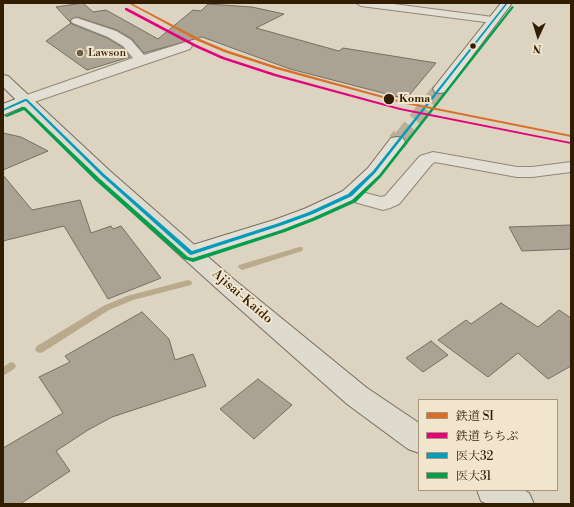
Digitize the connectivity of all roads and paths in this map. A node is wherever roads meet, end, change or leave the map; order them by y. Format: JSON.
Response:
{"nodes":[{"id":1,"x":361,"y":3,"type":"edge"},
{"id":2,"x":507,"y":3,"type":"edge"},
{"id":3,"x":418,"y":6,"type":"edge"},
{"id":4,"x":77,"y":20,"type":"dead end"},
{"id":5,"x":493,"y":20,"type":"junction"},
{"id":6,"x":186,"y":46,"type":"dead end"},
{"id":7,"x":141,"y":60,"type":"junction"},
{"id":8,"x":3,"y":78,"type":"edge"},
{"id":9,"x":440,"y":89,"type":"tunnel mouth"},
{"id":10,"x":26,"y":100,"type":"junction"},
{"id":11,"x":3,"y":110,"type":"edge"},
{"id":12,"x":398,"y":142,"type":"tunnel mouth"},
{"id":13,"x":571,"y":167,"type":"edge"},
{"id":14,"x":350,"y":195,"type":"junction"},
{"id":15,"x":190,"y":253,"type":"junction"},
{"id":16,"x":418,"y":439,"type":"edge"},
{"id":17,"x":495,"y":491,"type":"edge"},
{"id":18,"x":517,"y":504,"type":"edge"}],
"edges":[{"from":1,"to":3,"type":"street"},
{"from":2,"to":5,"type":"street"},
{"from":3,"to":5,"type":"street"},
{"from":4,"to":7,"type":"street"},
{"from":5,"to":9,"type":"street"},
{"from":6,"to":7,"type":"street"},
{"from":7,"to":10,"type":"street"},
{"from":8,"to":10,"type":"highway","name":"Ajisai-Kaido"},
{"from":10,"to":11,"type":"street"},
{"from":10,"to":15,"type":"highway","name":"Ajisai-Kaido"},
{"from":12,"to":14,"type":"street"},
{"from":13,"to":14,"type":"street"},
{"from":14,"to":15,"type":"street"},
{"from":15,"to":16,"type":"highway","name":"Ajisai-Kaido"},
{"from":17,"to":18,"type":"highway"}]}
